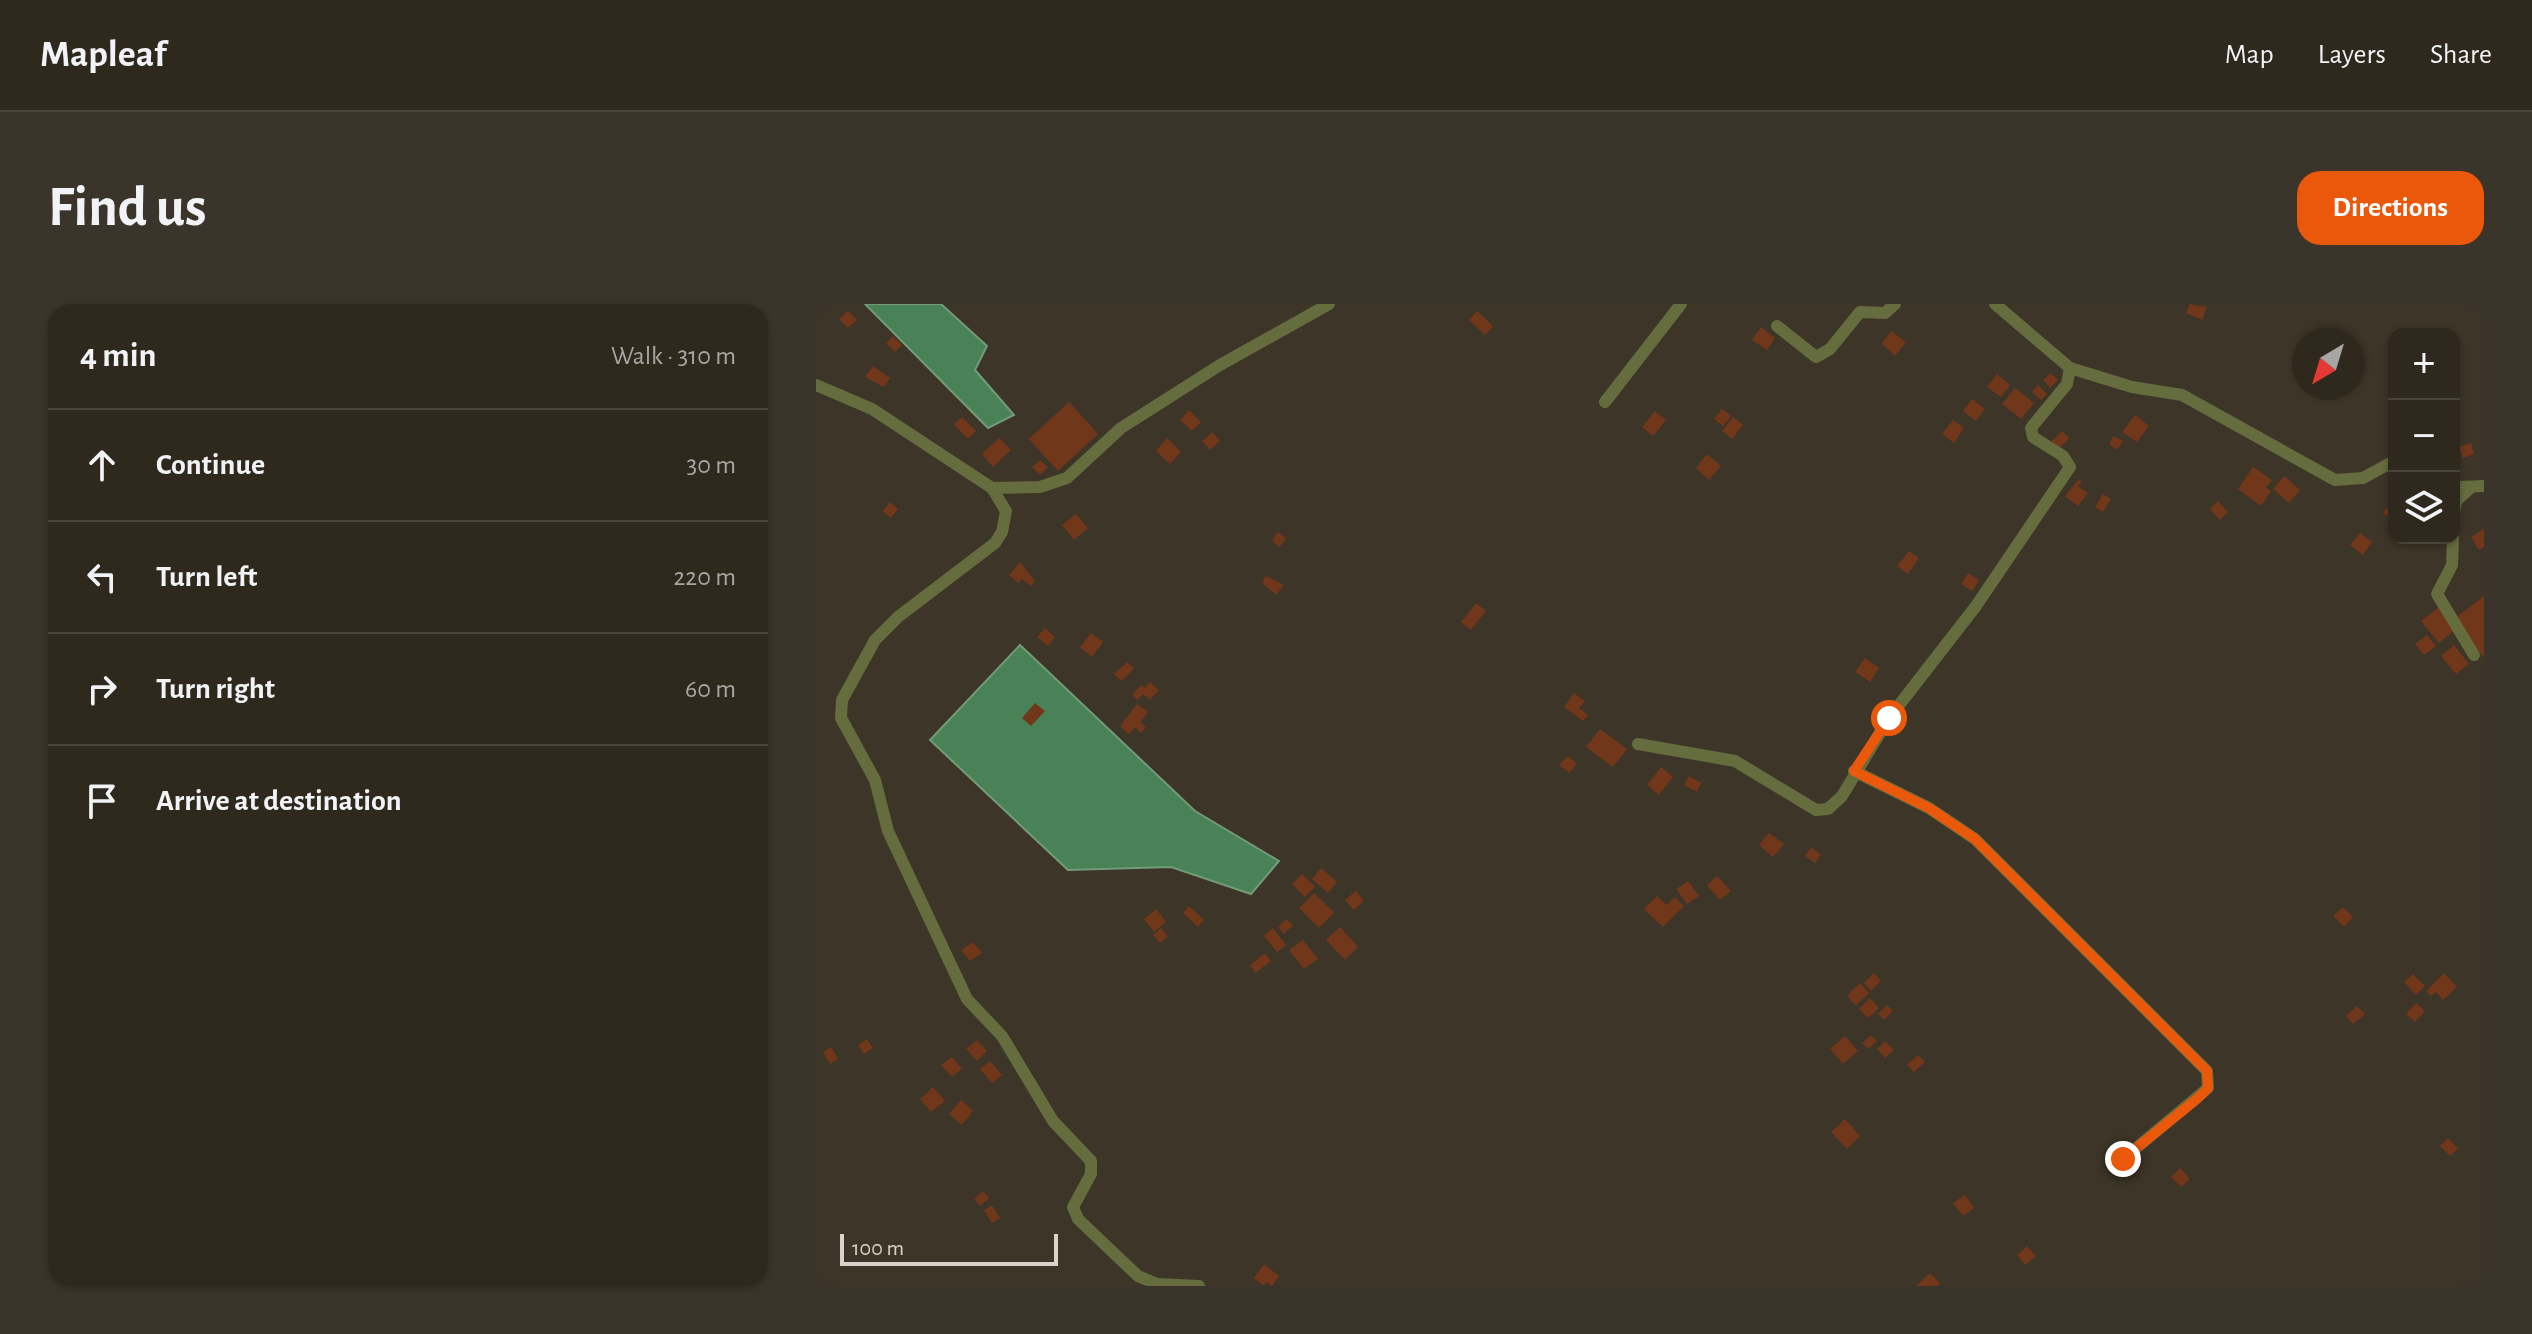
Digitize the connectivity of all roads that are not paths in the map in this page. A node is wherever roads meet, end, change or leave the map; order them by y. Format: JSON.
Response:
{"nodes":[{"id":1,"x":1329,"y":304,"type":"edge"},
{"id":2,"x":1681,"y":304,"type":"edge"},
{"id":3,"x":1895,"y":304,"type":"edge"},
{"id":4,"x":1995,"y":304,"type":"edge"},
{"id":5,"x":1777,"y":326,"type":"dead end"},
{"id":6,"x":2070,"y":368,"type":"junction"},
{"id":7,"x":816,"y":385,"type":"edge"},
{"id":8,"x":1605,"y":402,"type":"dead end"},
{"id":9,"x":2388,"y":464,"type":"edge"},
{"id":10,"x":2477,"y":486,"type":"edge"},
{"id":11,"x":992,"y":488,"type":"junction"},
{"id":12,"x":2460,"y":502,"type":"edge"},
{"id":13,"x":2453,"y":544,"type":"edge"},
{"id":14,"x":2474,"y":655,"type":"dead end"},
{"id":15,"x":1638,"y":744,"type":"dead end"},
{"id":16,"x":1854,"y":771,"type":"junction"},
{"id":17,"x":2123,"y":1159,"type":"dead end"},
{"id":18,"x":1199,"y":1286,"type":"edge"}],
"edges":[{"from":1,"to":11,"type":"street"},
{"from":2,"to":8,"type":"street"},
{"from":3,"to":5,"type":"street"},
{"from":4,"to":6,"type":"street"},
{"from":6,"to":9,"type":"street"},
{"from":6,"to":16,"type":"street"},
{"from":7,"to":11,"type":"street"},
{"from":10,"to":12,"type":"street"},
{"from":11,"to":18,"type":"street"},
{"from":13,"to":14,"type":"street"},
{"from":15,"to":16,"type":"street"},
{"from":16,"to":17,"type":"street"}]}
